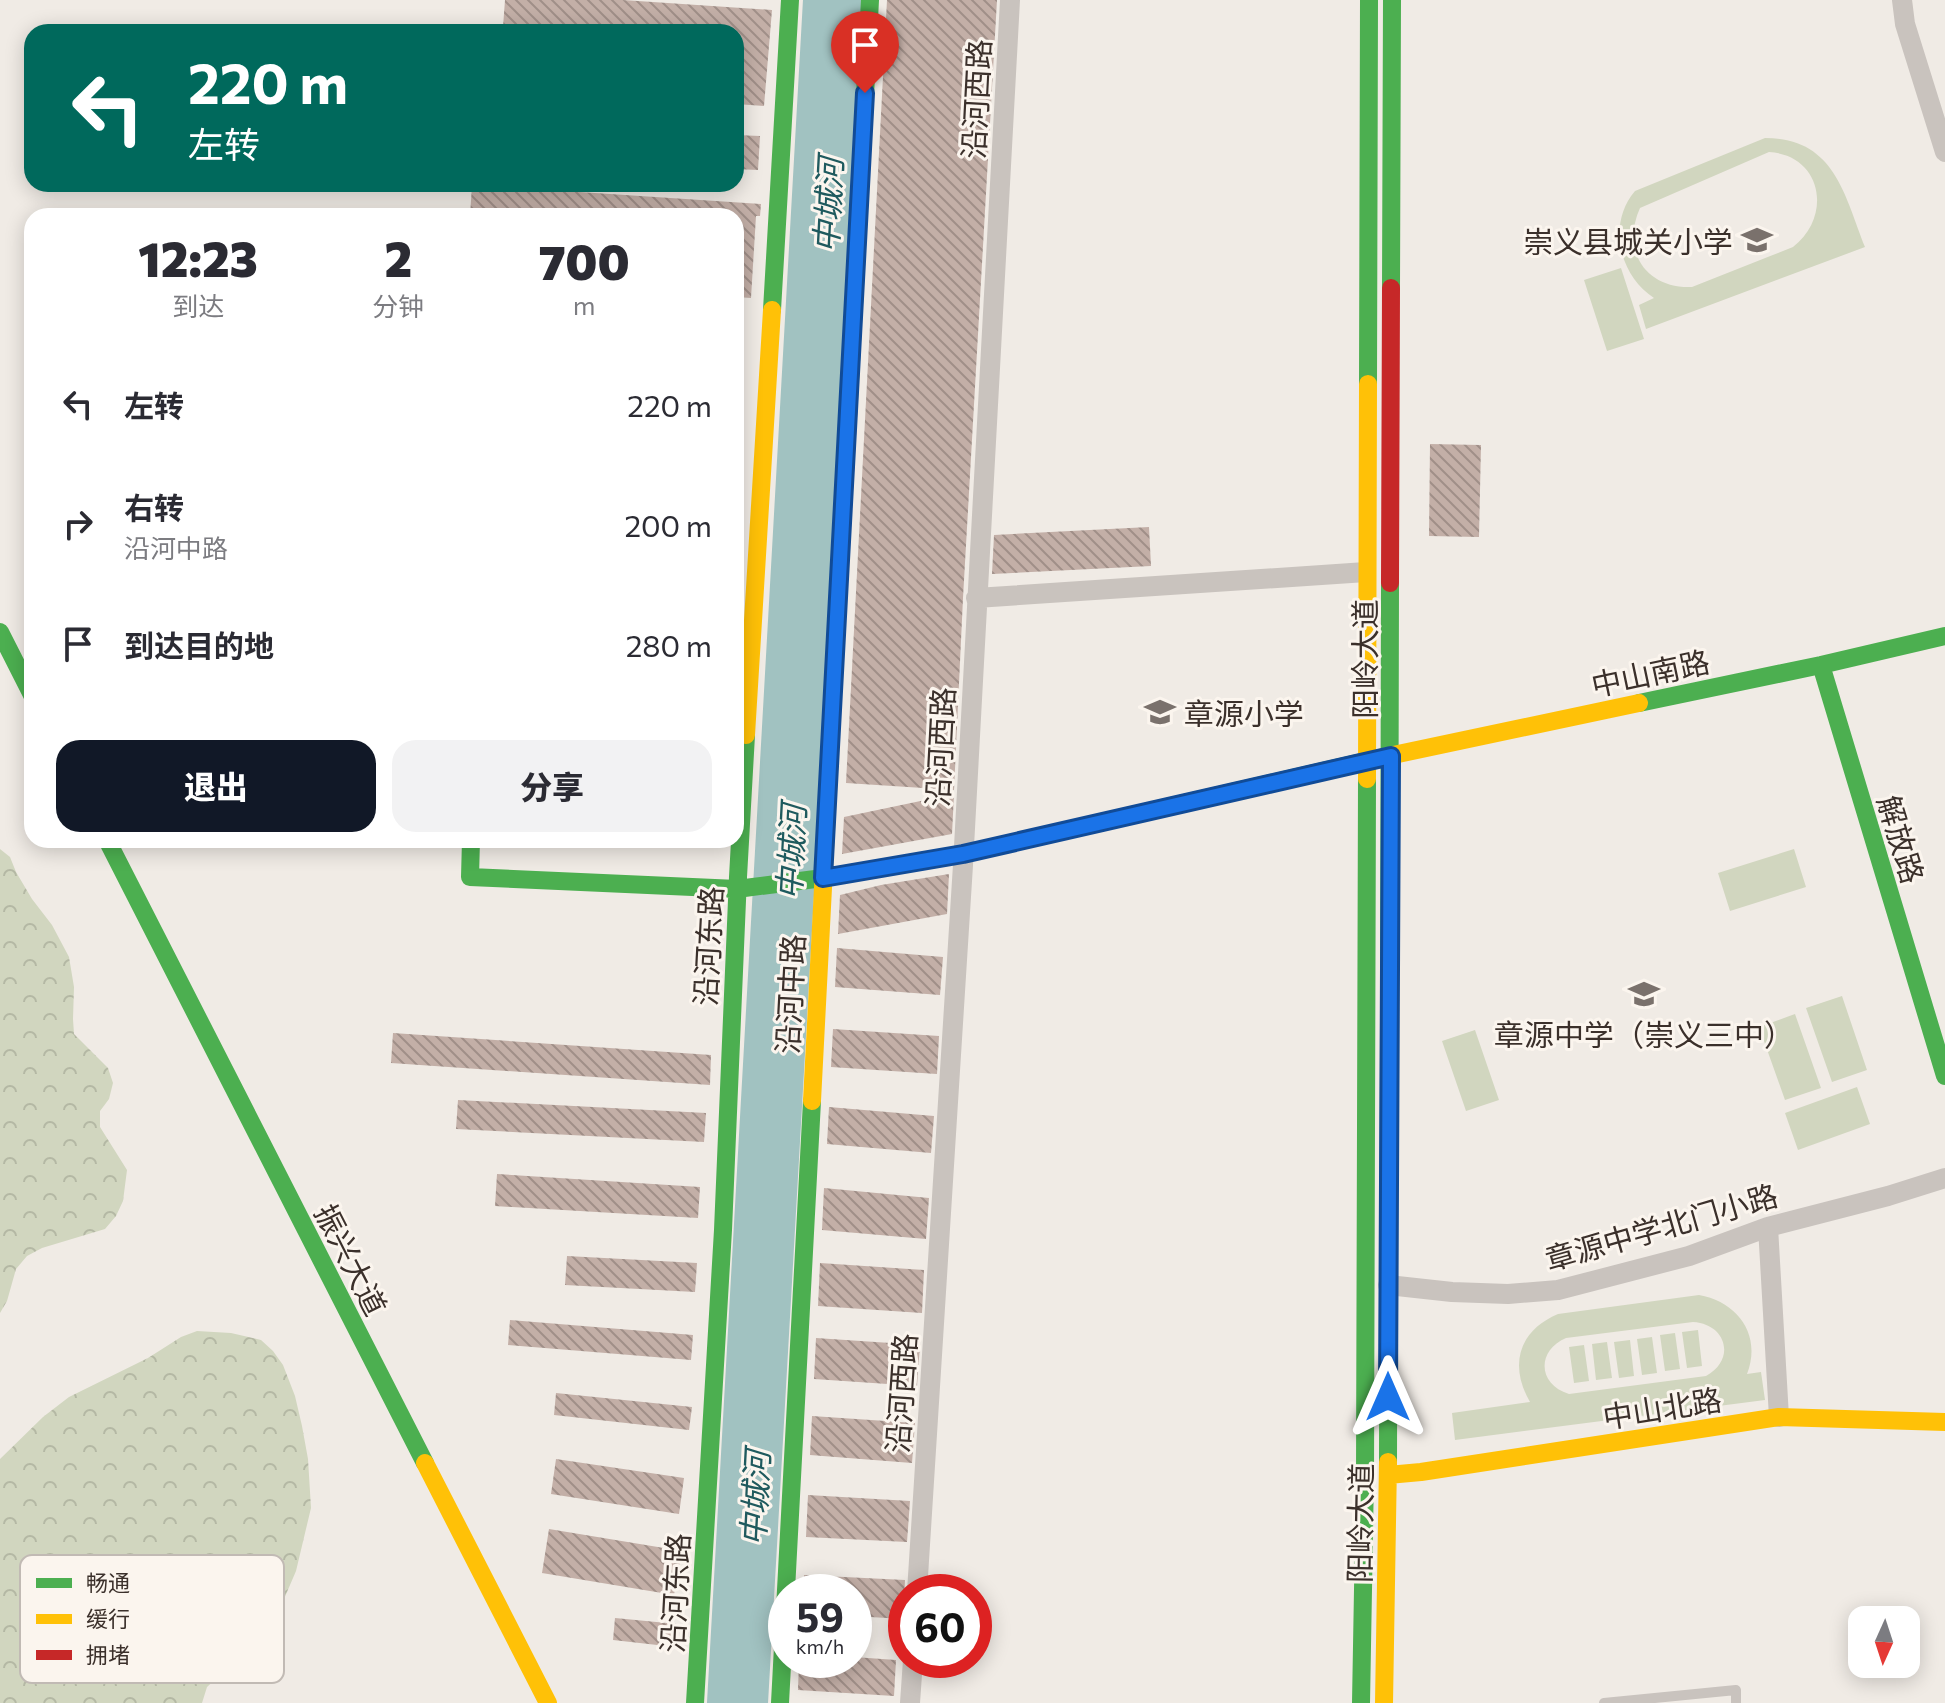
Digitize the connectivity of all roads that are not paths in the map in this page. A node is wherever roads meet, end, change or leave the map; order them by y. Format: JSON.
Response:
{"nodes":[{"id":1,"x":790,"y":0,"type":"edge"},
{"id":2,"x":870,"y":0,"type":"edge"},
{"id":3,"x":1010,"y":0,"type":"edge"},
{"id":4,"x":1369,"y":0,"type":"edge"},
{"id":5,"x":1392,"y":0,"type":"edge"},
{"id":6,"x":1902,"y":0,"type":"edge"},
{"id":7,"x":1945,"y":152,"type":"edge"},
{"id":8,"x":1366,"y":572,"type":"junction"},
{"id":9,"x":976,"y":598,"type":"junction"},
{"id":10,"x":745,"y":623,"type":"edge"},
{"id":11,"x":0,"y":632,"type":"edge"},
{"id":12,"x":1945,"y":636,"type":"edge"},
{"id":13,"x":744,"y":656,"type":"edge"},
{"id":14,"x":0,"y":658,"type":"edge"},
{"id":15,"x":1821,"y":665,"type":"junction"},
{"id":16,"x":24,"y":690,"type":"edge"},
{"id":17,"x":24,"y":694,"type":"edge"},
{"id":18,"x":1391,"y":756,"type":"junction"},
{"id":19,"x":1366,"y":761,"type":"junction"},
{"id":20,"x":97,"y":848,"type":"edge"},
{"id":21,"x":111,"y":848,"type":"edge"},
{"id":22,"x":471,"y":848,"type":"edge"},
{"id":23,"x":738,"y":848,"type":"edge"},
{"id":24,"x":963,"y":854,"type":"junction"},
{"id":25,"x":814,"y":879,"type":"junction"},
{"id":26,"x":737,"y":889,"type":"junction"},
{"id":27,"x":1945,"y":1076,"type":"edge"},
{"id":28,"x":1945,"y":1178,"type":"edge"},
{"id":29,"x":1768,"y":1227,"type":"junction"},
{"id":30,"x":1388,"y":1285,"type":"junction"},
{"id":31,"x":1779,"y":1417,"type":"junction"},
{"id":32,"x":1945,"y":1422,"type":"edge"},
{"id":33,"x":1388,"y":1475,"type":"junction"},
{"id":34,"x":918,"y":1574,"type":"edge"},
{"id":35,"x":912,"y":1678,"type":"edge"},
{"id":36,"x":533,"y":1703,"type":"edge"},
{"id":37,"x":548,"y":1703,"type":"edge"},
{"id":38,"x":695,"y":1703,"type":"edge"},
{"id":39,"x":780,"y":1703,"type":"edge"},
{"id":40,"x":910,"y":1703,"type":"edge"},
{"id":41,"x":1361,"y":1703,"type":"edge"},
{"id":42,"x":1384,"y":1703,"type":"edge"},
{"id":43,"x":1604,"y":1703,"type":"edge"},
{"id":44,"x":1736,"y":1703,"type":"edge"}],
"edges":[{"from":1,"to":10,"type":"street","name":"沿河东路"},
{"from":2,"to":25,"type":"street","name":"沿河中路"},
{"from":3,"to":9,"type":"street","name":"沿河西路"},
{"from":4,"to":8,"type":"street","name":"阳岭大道"},
{"from":5,"to":18,"type":"street","name":"阳岭大道"},
{"from":6,"to":7,"type":"street"},
{"from":8,"to":9,"type":"street"},
{"from":8,"to":19,"type":"street","name":"阳岭大道"},
{"from":9,"to":24,"type":"street","name":"沿河西路"},
{"from":10,"to":13,"type":"street","name":"沿河东路"},
{"from":11,"to":16,"type":"street"},
{"from":12,"to":15,"type":"street","name":"中山南路"},
{"from":14,"to":17,"type":"street"},
{"from":15,"to":18,"type":"street","name":"中山南路"},
{"from":15,"to":27,"type":"street","name":"解放路"},
{"from":18,"to":19,"type":"street","name":"中山南路"},
{"from":18,"to":30,"type":"street","name":"阳岭大道"},
{"from":19,"to":24,"type":"street","name":"中山南路"},
{"from":19,"to":41,"type":"street","name":"阳岭大道"},
{"from":20,"to":36,"type":"street","name":"振兴大道"},
{"from":21,"to":37,"type":"street","name":"振兴大道"},
{"from":22,"to":26,"type":"street","name":"中山南路"},
{"from":23,"to":26,"type":"street","name":"沿河东路"},
{"from":24,"to":25,"type":"street","name":"中山南路"},
{"from":24,"to":34,"type":"street","name":"沿河西路"},
{"from":25,"to":26,"type":"street","name":"中山南路"},
{"from":25,"to":39,"type":"street","name":"沿河中路"},
{"from":26,"to":38,"type":"street","name":"沿河东路"},
{"from":28,"to":29,"type":"street","name":"章源中学北门小路"},
{"from":29,"to":30,"type":"street","name":"章源中学北门小路"},
{"from":29,"to":31,"type":"street"},
{"from":30,"to":33,"type":"street","name":"阳岭大道"},
{"from":31,"to":32,"type":"street","name":"中山北路"},
{"from":31,"to":33,"type":"street","name":"中山北路"},
{"from":33,"to":42,"type":"street","name":"阳岭大道"},
{"from":35,"to":40,"type":"street"},
{"from":43,"to":44,"type":"lane"}]}
